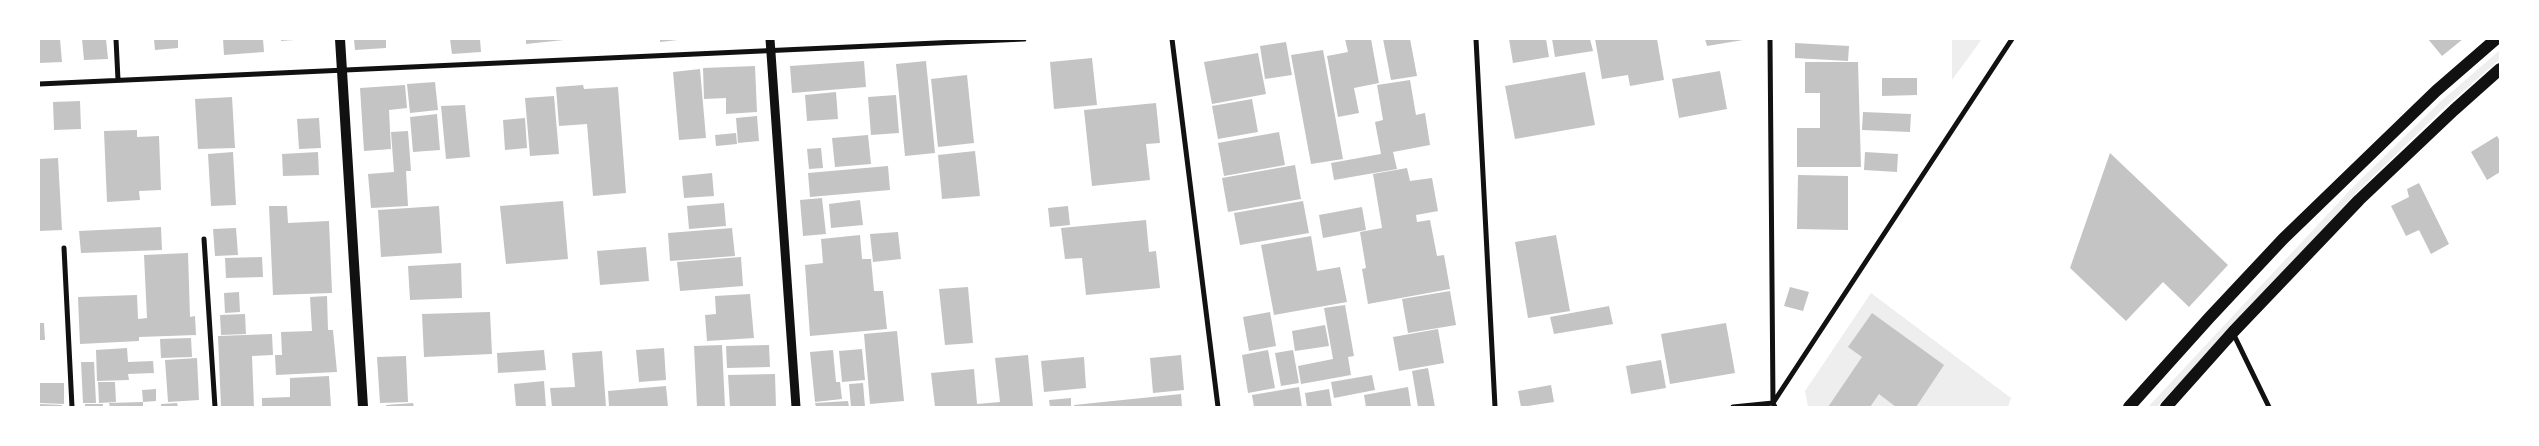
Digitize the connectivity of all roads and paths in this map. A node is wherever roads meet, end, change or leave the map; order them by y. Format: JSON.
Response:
{"nodes":[{"id":1,"x":116,"y":39,"type":"edge"},
{"id":2,"x":340,"y":39,"type":"edge"},
{"id":3,"x":770,"y":39,"type":"edge"},
{"id":4,"x":1024,"y":39,"type":"edge"},
{"id":5,"x":1172,"y":39,"type":"edge"},
{"id":6,"x":1476,"y":39,"type":"edge"},
{"id":7,"x":1770,"y":39,"type":"edge"},
{"id":8,"x":2012,"y":39,"type":"edge"},
{"id":9,"x":2496,"y":39,"type":"edge"},
{"id":10,"x":770,"y":50,"type":"junction"},
{"id":11,"x":342,"y":70,"type":"junction"},
{"id":12,"x":2499,"y":75,"type":"edge"},
{"id":13,"x":118,"y":80,"type":"junction"},
{"id":14,"x":39,"y":84,"type":"edge"},
{"id":15,"x":204,"y":239,"type":"dead end"},
{"id":16,"x":64,"y":248,"type":"dead end"},
{"id":17,"x":2233,"y":332,"type":"junction"},
{"id":18,"x":1774,"y":405,"type":"edge"},
{"id":19,"x":72,"y":407,"type":"edge"},
{"id":20,"x":215,"y":407,"type":"edge"},
{"id":21,"x":363,"y":407,"type":"edge"},
{"id":22,"x":796,"y":407,"type":"edge"},
{"id":23,"x":1218,"y":407,"type":"edge"},
{"id":24,"x":1495,"y":407,"type":"edge"},
{"id":25,"x":1733,"y":407,"type":"edge"},
{"id":26,"x":2129,"y":407,"type":"edge"},
{"id":27,"x":2166,"y":407,"type":"edge"},
{"id":28,"x":2269,"y":407,"type":"edge"}],
"edges":[{"from":1,"to":13,"type":"street"},
{"from":2,"to":11,"type":"main road"},
{"from":3,"to":10,"type":"street"},
{"from":4,"to":10,"type":"street"},
{"from":5,"to":23,"type":"street"},
{"from":6,"to":24,"type":"street"},
{"from":7,"to":18,"type":"street"},
{"from":8,"to":18,"type":"street"},
{"from":9,"to":26,"type":"main road"},
{"from":10,"to":11,"type":"street"},
{"from":10,"to":22,"type":"street"},
{"from":11,"to":13,"type":"street"},
{"from":11,"to":21,"type":"main road"},
{"from":12,"to":17,"type":"main road"},
{"from":13,"to":14,"type":"street"},
{"from":15,"to":20,"type":"street"},
{"from":16,"to":19,"type":"street"},
{"from":17,"to":27,"type":"main road"},
{"from":17,"to":28,"type":"street"},
{"from":18,"to":25,"type":"street"}]}
